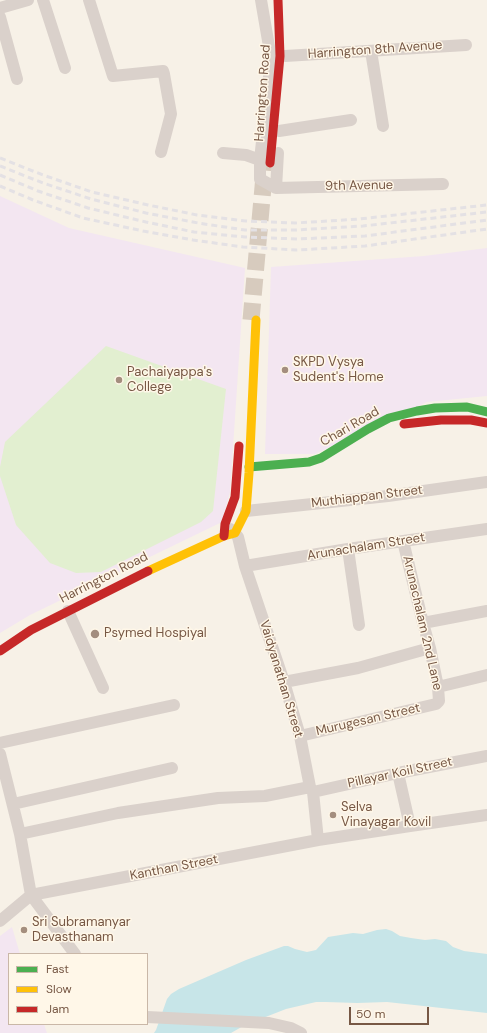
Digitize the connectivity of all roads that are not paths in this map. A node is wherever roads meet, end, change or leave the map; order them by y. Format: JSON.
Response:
{"nodes":[{"id":1,"x":28,"y":0,"type":"edge"},
{"id":2,"x":43,"y":0,"type":"edge"},
{"id":3,"x":89,"y":0,"type":"edge"},
{"id":4,"x":261,"y":0,"type":"edge"},
{"id":5,"x":267,"y":0,"type":"edge"},
{"id":6,"x":278,"y":0,"type":"edge"},
{"id":7,"x":281,"y":0,"type":"edge"},
{"id":8,"x":0,"y":8,"type":"edge"},
{"id":9,"x":0,"y":17,"type":"edge"},
{"id":10,"x":466,"y":44,"type":"dead end"},
{"id":11,"x":371,"y":51,"type":"junction"},
{"id":12,"x":285,"y":56,"type":"junction"},
{"id":13,"x":65,"y":68,"type":"dead end"},
{"id":14,"x":17,"y":79,"type":"dead end"},
{"id":15,"x":351,"y":120,"type":"dead end"},
{"id":16,"x":383,"y":126,"type":"dead end"},
{"id":17,"x":279,"y":131,"type":"junction"},
{"id":18,"x":162,"y":152,"type":"dead end"},
{"id":19,"x":223,"y":153,"type":"dead end"},
{"id":20,"x":262,"y":161,"type":"junction"},
{"id":21,"x":443,"y":184,"type":"dead end"},
{"id":22,"x":276,"y":188,"type":"junction"},
{"id":23,"x":243,"y":405,"type":"dead end"},
{"id":24,"x":487,"y":412,"type":"edge"},
{"id":25,"x":487,"y":423,"type":"edge"},
{"id":26,"x":395,"y":426,"type":"dead end"},
{"id":27,"x":240,"y":436,"type":"dead end"},
{"id":28,"x":249,"y":470,"type":"junction"},
{"id":29,"x":264,"y":475,"type":"dead end"},
{"id":30,"x":487,"y":482,"type":"edge"},
{"id":31,"x":246,"y":511,"type":"junction"},
{"id":32,"x":487,"y":529,"type":"edge"},
{"id":33,"x":228,"y":531,"type":"junction"},
{"id":34,"x":403,"y":541,"type":"junction"},
{"id":35,"x":348,"y":549,"type":"junction"},
{"id":36,"x":245,"y":566,"type":"junction"},
{"id":37,"x":68,"y":611,"type":"junction"},
{"id":38,"x":487,"y":611,"type":"edge"},
{"id":39,"x":423,"y":623,"type":"junction"},
{"id":40,"x":359,"y":625,"type":"dead end"},
{"id":41,"x":430,"y":648,"type":"junction"},
{"id":42,"x":0,"y":650,"type":"edge"},
{"id":43,"x":487,"y":674,"type":"edge"},
{"id":44,"x":284,"y":682,"type":"junction"},
{"id":45,"x":438,"y":687,"type":"junction"},
{"id":46,"x":103,"y":688,"type":"dead end"},
{"id":47,"x":174,"y":704,"type":"dead end"},
{"id":48,"x":436,"y":704,"type":"joint"},
{"id":49,"x":300,"y":736,"type":"junction"},
{"id":50,"x":0,"y":744,"type":"edge"},
{"id":51,"x":0,"y":754,"type":"edge"},
{"id":52,"x":487,"y":756,"type":"edge"},
{"id":53,"x":172,"y":768,"type":"dead end"},
{"id":54,"x":398,"y":773,"type":"junction"},
{"id":55,"x":312,"y":790,"type":"junction"},
{"id":56,"x":13,"y":804,"type":"junction"},
{"id":57,"x":487,"y":814,"type":"edge"},
{"id":58,"x":410,"y":826,"type":"junction"},
{"id":59,"x":20,"y":834,"type":"junction"},
{"id":60,"x":318,"y":840,"type":"junction"},
{"id":61,"x":31,"y":895,"type":"junction"},
{"id":62,"x":0,"y":921,"type":"edge"},
{"id":63,"x":74,"y":953,"type":"edge"},
{"id":64,"x":148,"y":1017,"type":"edge"},
{"id":65,"x":301,"y":1033,"type":"edge"}],
"edges":[{"from":1,"to":8,"type":"street"},
{"from":2,"to":13,"type":"street"},
{"from":3,"to":18,"type":"street"},
{"from":4,"to":20,"type":"street"},
{"from":5,"to":20,"type":"street","name":"Harrington Road"},
{"from":6,"to":20,"type":"street","name":"Harrington Road"},
{"from":7,"to":12,"type":"street"},
{"from":9,"to":14,"type":"street"},
{"from":10,"to":11,"type":"street","name":"Harrington 8th Avenue"},
{"from":11,"to":12,"type":"street","name":"Harrington 8th Avenue"},
{"from":11,"to":16,"type":"street"},
{"from":12,"to":17,"type":"street"},
{"from":15,"to":17,"type":"street"},
{"from":17,"to":22,"type":"street"},
{"from":19,"to":20,"type":"street"},
{"from":20,"to":22,"type":"street"},
{"from":21,"to":22,"type":"street","name":"9th Avenue"},
{"from":23,"to":28,"type":"street"},
{"from":24,"to":28,"type":"street","name":"Chari Road"},
{"from":25,"to":26,"type":"street","name":"Chari Road"},
{"from":27,"to":33,"type":"street"},
{"from":28,"to":29,"type":"street"},
{"from":28,"to":31,"type":"street"},
{"from":30,"to":31,"type":"street","name":"Muthiappan Street"},
{"from":31,"to":33,"type":"street"},
{"from":32,"to":34,"type":"street","name":"Arunachalam Street"},
{"from":33,"to":36,"type":"street","name":"Vaidyanathan Street"},
{"from":33,"to":37,"type":"street","name":"Harrington Road"},
{"from":34,"to":35,"type":"street","name":"Arunachalam Street"},
{"from":34,"to":39,"type":"street","name":"Arunachalam 2nd Lane"},
{"from":35,"to":36,"type":"street","name":"Arunachalam Street"},
{"from":35,"to":40,"type":"street"},
{"from":36,"to":44,"type":"street","name":"Vaidyanathan Street"},
{"from":37,"to":42,"type":"street","name":"Harrington Road"},
{"from":37,"to":46,"type":"street"},
{"from":38,"to":39,"type":"street"},
{"from":39,"to":41,"type":"street","name":"Arunachalam 2nd Lane"},
{"from":41,"to":44,"type":"street"},
{"from":41,"to":45,"type":"street","name":"Arunachalam 2nd Lane"},
{"from":43,"to":45,"type":"street"},
{"from":44,"to":49,"type":"street","name":"Vaidyanathan Street"},
{"from":45,"to":48,"type":"street","name":"Arunachalam 2nd Lane"},
{"from":47,"to":50,"type":"street"},
{"from":48,"to":49,"type":"street","name":"Murugesan Street"},
{"from":49,"to":55,"type":"street","name":"Vaidyanathan Street"},
{"from":51,"to":56,"type":"street"},
{"from":52,"to":54,"type":"street","name":"Pillayar Koil Street"},
{"from":53,"to":56,"type":"street"},
{"from":54,"to":55,"type":"street","name":"Pillayar Koil Street"},
{"from":54,"to":58,"type":"street"},
{"from":55,"to":59,"type":"street","name":"Pillayar Koil Street"},
{"from":55,"to":60,"type":"street","name":"Vaidyanathan Street"},
{"from":56,"to":59,"type":"street"},
{"from":57,"to":58,"type":"street","name":"Kanthan Street"},
{"from":58,"to":60,"type":"street","name":"Kanthan Street"},
{"from":59,"to":61,"type":"street"},
{"from":60,"to":61,"type":"street","name":"Kanthan Street"},
{"from":61,"to":62,"type":"street"},
{"from":61,"to":63,"type":"street"},
{"from":64,"to":65,"type":"street"}]}
